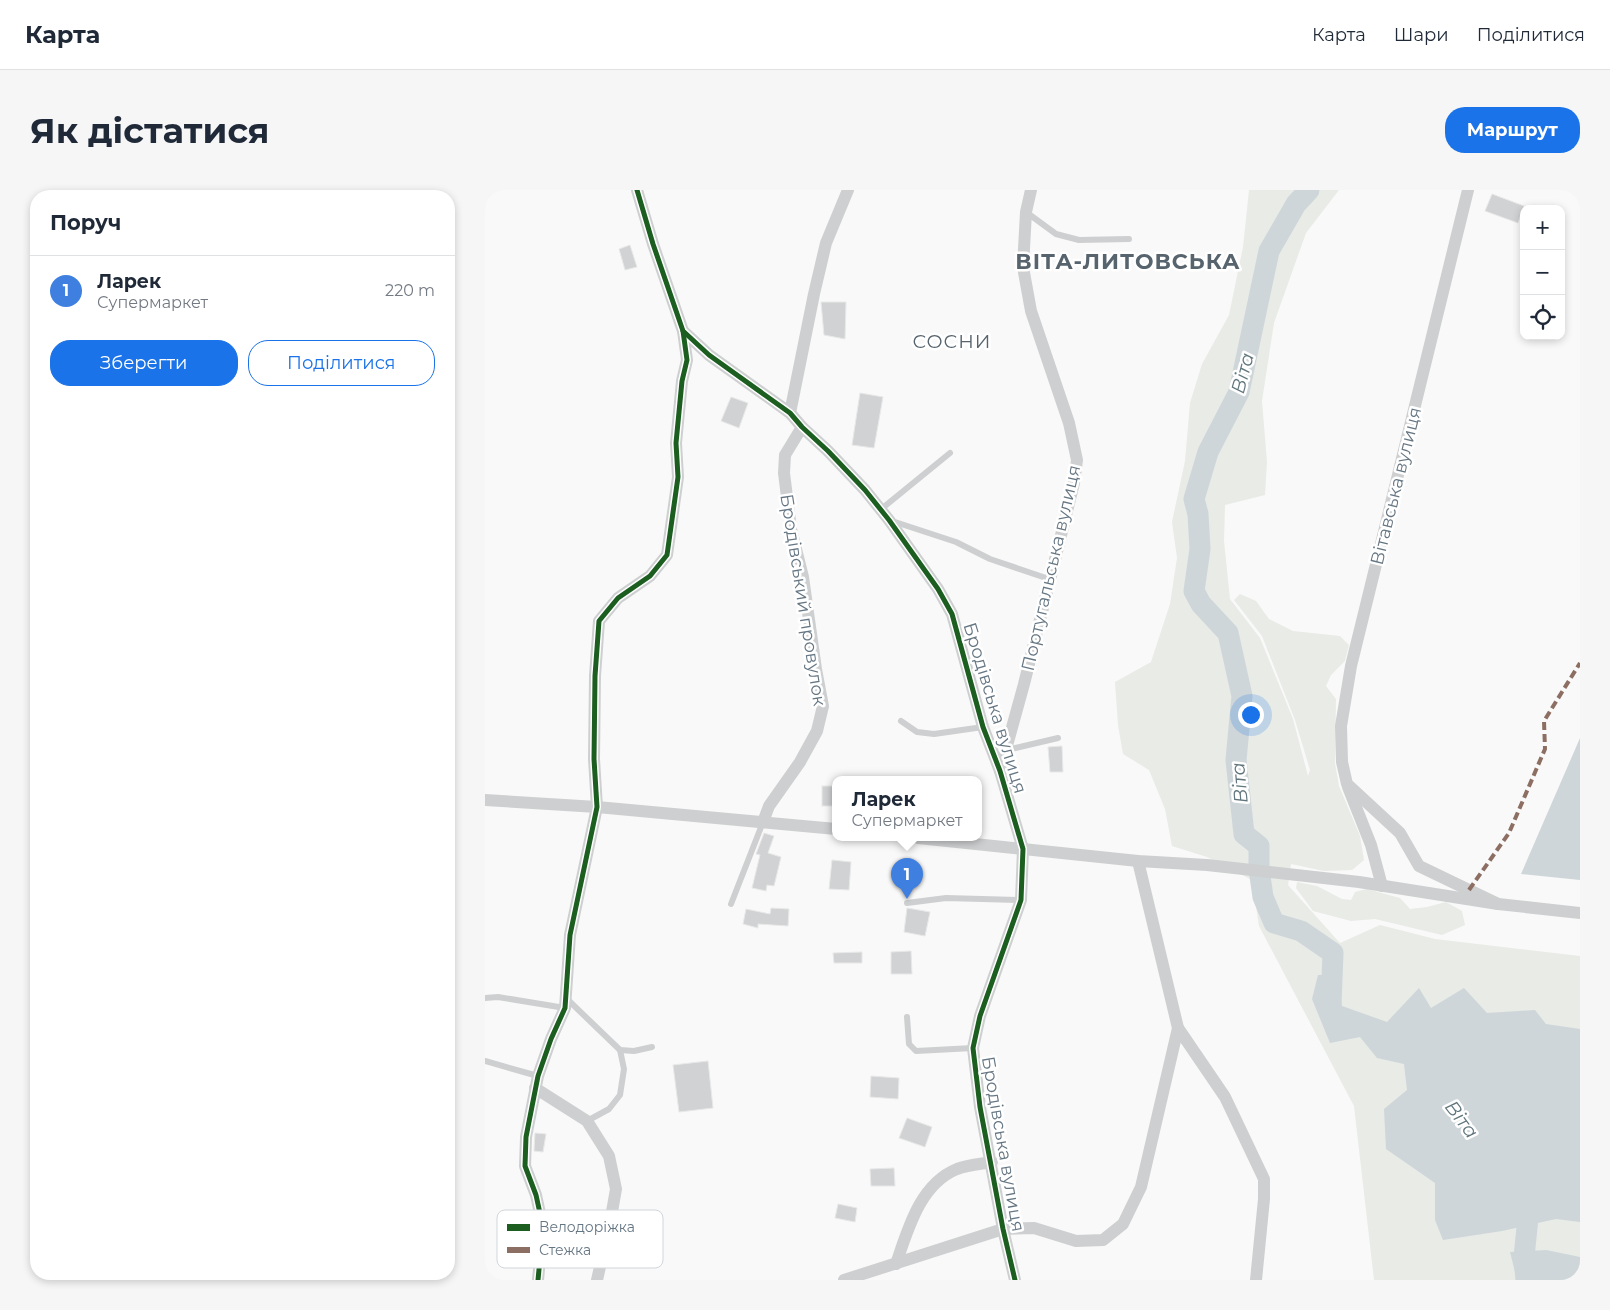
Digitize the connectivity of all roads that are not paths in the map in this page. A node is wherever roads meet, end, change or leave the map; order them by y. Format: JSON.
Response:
{"nodes":[{"id":1,"x":637,"y":190,"type":"edge"},
{"id":2,"x":848,"y":190,"type":"edge"},
{"id":3,"x":1031,"y":190,"type":"edge"},
{"id":4,"x":1468,"y":190,"type":"edge"},
{"id":5,"x":1026,"y":212,"type":"junction"},
{"id":6,"x":1129,"y":238,"type":"dead end"},
{"id":7,"x":683,"y":331,"type":"junction"},
{"id":8,"x":790,"y":413,"type":"junction"},
{"id":9,"x":801,"y":427,"type":"junction"},
{"id":10,"x":950,"y":453,"type":"dead end"},
{"id":11,"x":880,"y":510,"type":"junction"},
{"id":12,"x":889,"y":520,"type":"junction"},
{"id":13,"x":1049,"y":579,"type":"junction"},
{"id":14,"x":901,"y":721,"type":"dead end"},
{"id":15,"x":983,"y":727,"type":"junction"},
{"id":16,"x":1057,"y":738,"type":"dead end"},
{"id":17,"x":1005,"y":750,"type":"junction"},
{"id":18,"x":1000,"y":771,"type":"junction"},
{"id":19,"x":1347,"y":784,"type":"junction"},
{"id":20,"x":485,"y":800,"type":"edge"},
{"id":21,"x":597,"y":807,"type":"junction"},
{"id":22,"x":763,"y":822,"type":"junction"},
{"id":23,"x":832,"y":829,"type":"edge"},
{"id":24,"x":947,"y":841,"type":"edge"},
{"id":25,"x":1023,"y":849,"type":"junction"},
{"id":26,"x":1138,"y":860,"type":"junction"},
{"id":27,"x":1382,"y":886,"type":"junction"},
{"id":28,"x":1021,"y":900,"type":"junction"},
{"id":29,"x":907,"y":903,"type":"dead end"},
{"id":30,"x":731,"y":904,"type":"dead end"},
{"id":31,"x":1498,"y":904,"type":"junction"},
{"id":32,"x":1580,"y":913,"type":"edge"},
{"id":33,"x":485,"y":998,"type":"edge"},
{"id":34,"x":565,"y":1003,"type":"junction"},
{"id":35,"x":907,"y":1017,"type":"dead end"},
{"id":36,"x":1178,"y":1028,"type":"junction"},
{"id":37,"x":652,"y":1047,"type":"dead end"},
{"id":38,"x":973,"y":1048,"type":"junction"},
{"id":39,"x":620,"y":1050,"type":"junction"},
{"id":40,"x":485,"y":1062,"type":"edge"},
{"id":41,"x":537,"y":1082,"type":"junction"},
{"id":42,"x":587,"y":1121,"type":"junction"},
{"id":43,"x":992,"y":1162,"type":"junction"},
{"id":44,"x":539,"y":1210,"type":"edge"},
{"id":45,"x":613,"y":1210,"type":"edge"},
{"id":46,"x":1003,"y":1229,"type":"junction"},
{"id":47,"x":896,"y":1264,"type":"junction"},
{"id":48,"x":843,"y":1280,"type":"edge"},
{"id":49,"x":1015,"y":1280,"type":"edge"},
{"id":50,"x":1256,"y":1280,"type":"edge"}],
"edges":[{"from":1,"to":7,"type":"street","name":"Бродівська вулиця"},
{"from":2,"to":8,"type":"street"},
{"from":3,"to":5,"type":"street","name":"Португальська вулиця"},
{"from":4,"to":19,"type":"street","name":"Вітавська вулиця"},
{"from":5,"to":6,"type":"lane"},
{"from":5,"to":13,"type":"street","name":"Португальська вулиця"},
{"from":7,"to":8,"type":"street","name":"Бродівська вулиця"},
{"from":7,"to":21,"type":"street"},
{"from":8,"to":9,"type":"street","name":"Бродівська вулиця"},
{"from":9,"to":11,"type":"street","name":"Бродівська вулиця"},
{"from":9,"to":22,"type":"street","name":"Бродівський провулок"},
{"from":10,"to":11,"type":"lane"},
{"from":11,"to":12,"type":"street","name":"Бродівська вулиця"},
{"from":12,"to":13,"type":"lane"},
{"from":12,"to":15,"type":"street","name":"Бродівська вулиця"},
{"from":13,"to":17,"type":"street","name":"Португальська вулиця"},
{"from":14,"to":15,"type":"lane"},
{"from":15,"to":18,"type":"street","name":"Бродівська вулиця"},
{"from":16,"to":17,"type":"lane"},
{"from":17,"to":18,"type":"street","name":"Португальська вулиця"},
{"from":18,"to":25,"type":"street","name":"Бродівська вулиця"},
{"from":19,"to":27,"type":"street","name":"Вітавська вулиця"},
{"from":19,"to":31,"type":"street"},
{"from":20,"to":21,"type":"street"},
{"from":21,"to":22,"type":"street"},
{"from":21,"to":34,"type":"street"},
{"from":22,"to":23,"type":"street"},
{"from":22,"to":30,"type":"lane"},
{"from":24,"to":25,"type":"street"},
{"from":25,"to":26,"type":"street"},
{"from":25,"to":28,"type":"street","name":"Бродівська вулиця"},
{"from":26,"to":27,"type":"street"},
{"from":26,"to":36,"type":"street"},
{"from":27,"to":31,"type":"street"},
{"from":28,"to":29,"type":"lane"},
{"from":28,"to":38,"type":"street","name":"Бродівська вулиця"},
{"from":31,"to":32,"type":"street"},
{"from":33,"to":34,"type":"lane"},
{"from":34,"to":39,"type":"lane"},
{"from":34,"to":41,"type":"street"},
{"from":35,"to":38,"type":"lane"},
{"from":36,"to":46,"type":"street"},
{"from":36,"to":50,"type":"street"},
{"from":37,"to":39,"type":"lane"},
{"from":38,"to":43,"type":"street","name":"Бродівська вулиця"},
{"from":39,"to":42,"type":"lane"},
{"from":40,"to":41,"type":"lane"},
{"from":41,"to":42,"type":"street"},
{"from":41,"to":44,"type":"street"},
{"from":42,"to":45,"type":"street"},
{"from":43,"to":46,"type":"street","name":"Бродівська вулиця"},
{"from":43,"to":47,"type":"street"},
{"from":46,"to":47,"type":"street"},
{"from":46,"to":49,"type":"street","name":"Бродівська вулиця"},
{"from":47,"to":48,"type":"street"}]}
